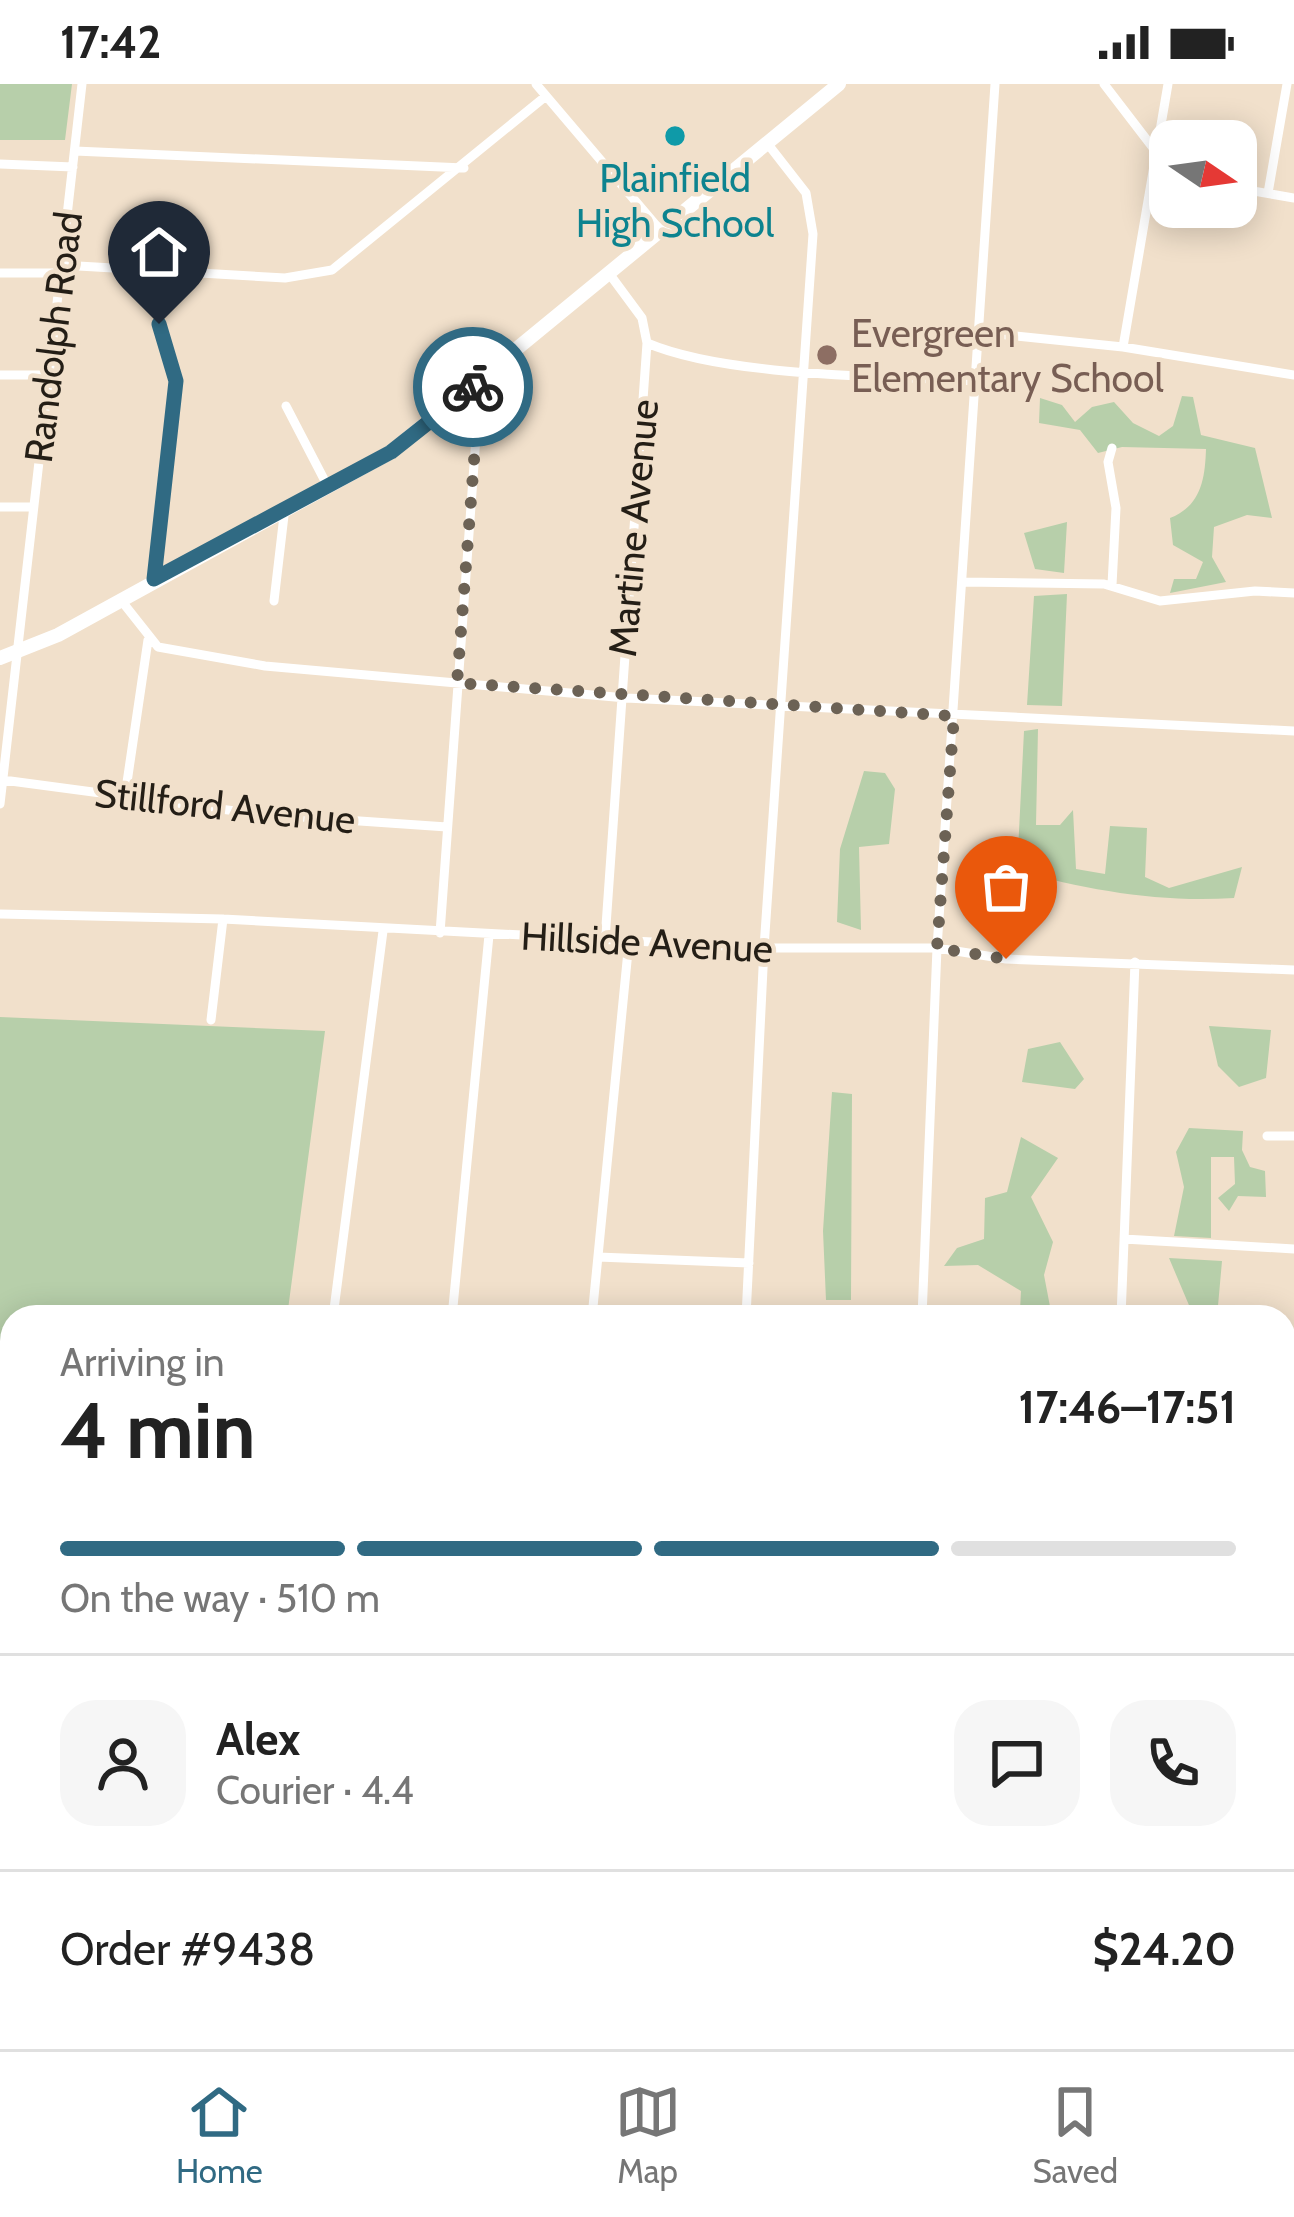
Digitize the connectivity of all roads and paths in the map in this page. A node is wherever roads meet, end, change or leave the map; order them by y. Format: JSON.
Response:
{"nodes":[{"id":1,"x":82,"y":84,"type":"edge"},
{"id":2,"x":536,"y":84,"type":"edge"},
{"id":3,"x":839,"y":84,"type":"edge"},
{"id":4,"x":995,"y":84,"type":"edge"},
{"id":5,"x":1104,"y":84,"type":"edge"},
{"id":6,"x":1168,"y":84,"type":"edge"},
{"id":7,"x":1287,"y":84,"type":"edge"},
{"id":8,"x":546,"y":96,"type":"junction"},
{"id":9,"x":1162,"y":120,"type":"edge"},
{"id":10,"x":766,"y":143,"type":"junction"},
{"id":11,"x":1149,"y":145,"type":"edge"},
{"id":12,"x":75,"y":151,"type":"junction"},
{"id":13,"x":0,"y":164,"type":"edge"},
{"id":14,"x":73,"y":167,"type":"junction"},
{"id":15,"x":464,"y":168,"type":"junction"},
{"id":16,"x":1257,"y":191,"type":"edge"},
{"id":17,"x":1268,"y":193,"type":"junction"},
{"id":18,"x":1149,"y":196,"type":"edge"},
{"id":19,"x":1294,"y":198,"type":"edge"},
{"id":20,"x":660,"y":230,"type":"junction"},
{"id":21,"x":61,"y":269,"type":"junction"},
{"id":22,"x":165,"y":271,"type":"junction"},
{"id":23,"x":608,"y":272,"type":"junction"},
{"id":24,"x":0,"y":273,"type":"edge"},
{"id":25,"x":978,"y":332,"type":"junction"},
{"id":26,"x":647,"y":343,"type":"junction"},
{"id":27,"x":1123,"y":347,"type":"junction"},
{"id":28,"x":805,"y":371,"type":"junction"},
{"id":29,"x":0,"y":375,"type":"edge"},
{"id":30,"x":49,"y":375,"type":"junction"},
{"id":31,"x":1294,"y":375,"type":"edge"},
{"id":32,"x":976,"y":381,"type":"junction"},
{"id":33,"x":480,"y":382,"type":"junction"},
{"id":34,"x":286,"y":406,"type":"dead end"},
{"id":35,"x":1112,"y":448,"type":"dead end"},
{"id":36,"x":327,"y":485,"type":"junction"},
{"id":37,"x":0,"y":507,"type":"edge"},
{"id":38,"x":34,"y":507,"type":"junction"},
{"id":39,"x":285,"y":507,"type":"junction"},
{"id":40,"x":154,"y":579,"type":"junction"},
{"id":41,"x":963,"y":582,"type":"junction"},
{"id":42,"x":1112,"y":585,"type":"junction"},
{"id":43,"x":1294,"y":593,"type":"edge"},
{"id":44,"x":120,"y":599,"type":"junction"},
{"id":45,"x":274,"y":601,"type":"dead end"},
{"id":46,"x":148,"y":640,"type":"junction"},
{"id":47,"x":16,"y":655,"type":"junction"},
{"id":48,"x":0,"y":658,"type":"edge"},
{"id":49,"x":457,"y":683,"type":"junction"},
{"id":50,"x":619,"y":697,"type":"junction"},
{"id":51,"x":781,"y":706,"type":"junction"},
{"id":52,"x":954,"y":716,"type":"junction"},
{"id":53,"x":1294,"y":730,"type":"edge"},
{"id":54,"x":3,"y":780,"type":"junction"},
{"id":55,"x":125,"y":796,"type":"junction"},
{"id":56,"x":0,"y":805,"type":"edge"},
{"id":57,"x":447,"y":827,"type":"junction"},
{"id":58,"x":0,"y":914,"type":"edge"},
{"id":59,"x":223,"y":919,"type":"junction"},
{"id":60,"x":383,"y":931,"type":"junction"},
{"id":61,"x":440,"y":933,"type":"junction"},
{"id":62,"x":489,"y":935,"type":"junction"},
{"id":63,"x":604,"y":940,"type":"junction"},
{"id":64,"x":628,"y":941,"type":"junction"},
{"id":65,"x":764,"y":948,"type":"junction"},
{"id":66,"x":937,"y":948,"type":"junction"},
{"id":67,"x":1135,"y":962,"type":"junction"},
{"id":68,"x":1294,"y":970,"type":"edge"},
{"id":69,"x":211,"y":1020,"type":"dead end"},
{"id":70,"x":1267,"y":1136,"type":"dead end"},
{"id":71,"x":1294,"y":1136,"type":"edge"},
{"id":72,"x":1124,"y":1239,"type":"junction"},
{"id":73,"x":1294,"y":1250,"type":"edge"},
{"id":74,"x":598,"y":1257,"type":"junction"},
{"id":75,"x":748,"y":1263,"type":"junction"},
{"id":76,"x":334,"y":1305,"type":"edge"},
{"id":77,"x":453,"y":1305,"type":"edge"},
{"id":78,"x":593,"y":1305,"type":"edge"},
{"id":79,"x":746,"y":1305,"type":"edge"},
{"id":80,"x":922,"y":1305,"type":"edge"},
{"id":81,"x":1121,"y":1305,"type":"edge"},
{"id":82,"x":380,"y":2049,"type":"edge"},
{"id":83,"x":407,"y":2049,"type":"edge"}],
"edges":[{"from":1,"to":12,"type":"street","name":"Randolph Road"},
{"from":2,"to":8,"type":"street"},
{"from":3,"to":10,"type":"main road"},
{"from":4,"to":25,"type":"street"},
{"from":5,"to":11,"type":"street"},
{"from":6,"to":9,"type":"street"},
{"from":7,"to":17,"type":"street"},
{"from":8,"to":15,"type":"street"},
{"from":8,"to":20,"type":"street"},
{"from":10,"to":20,"type":"main road"},
{"from":10,"to":28,"type":"street"},
{"from":12,"to":14,"type":"street","name":"Randolph Road"},
{"from":12,"to":15,"type":"street"},
{"from":13,"to":14,"type":"street"},
{"from":14,"to":21,"type":"street","name":"Randolph Road"},
{"from":15,"to":22,"type":"street"},
{"from":16,"to":17,"type":"street"},
{"from":17,"to":19,"type":"street"},
{"from":18,"to":27,"type":"street"},
{"from":20,"to":23,"type":"main road"},
{"from":21,"to":22,"type":"street"},
{"from":21,"to":24,"type":"street"},
{"from":21,"to":30,"type":"street","name":"Randolph Road"},
{"from":22,"to":40,"type":"street"},
{"from":23,"to":26,"type":"street","name":"Martine Avenue"},
{"from":23,"to":33,"type":"main road"},
{"from":25,"to":27,"type":"street"},
{"from":25,"to":32,"type":"street"},
{"from":26,"to":28,"type":"street"},
{"from":26,"to":50,"type":"street","name":"Martine Avenue"},
{"from":27,"to":31,"type":"street"},
{"from":28,"to":32,"type":"street"},
{"from":28,"to":51,"type":"street"},
{"from":29,"to":30,"type":"street"},
{"from":30,"to":38,"type":"street","name":"Randolph Road"},
{"from":32,"to":41,"type":"street"},
{"from":33,"to":36,"type":"main road"},
{"from":33,"to":49,"type":"street"},
{"from":34,"to":36,"type":"street"},
{"from":35,"to":42,"type":"street"},
{"from":36,"to":39,"type":"main road"},
{"from":37,"to":38,"type":"street"},
{"from":38,"to":47,"type":"street","name":"Randolph Road"},
{"from":39,"to":40,"type":"main road"},
{"from":39,"to":45,"type":"street"},
{"from":40,"to":44,"type":"main road"},
{"from":41,"to":42,"type":"street"},
{"from":41,"to":52,"type":"street"},
{"from":42,"to":43,"type":"street"},
{"from":44,"to":46,"type":"street"},
{"from":44,"to":47,"type":"main road"},
{"from":46,"to":49,"type":"street"},
{"from":46,"to":55,"type":"street"},
{"from":47,"to":48,"type":"main road"},
{"from":47,"to":54,"type":"street","name":"Randolph Road"},
{"from":49,"to":50,"type":"street"},
{"from":49,"to":57,"type":"street"},
{"from":50,"to":51,"type":"street"},
{"from":50,"to":63,"type":"street","name":"Martine Avenue"},
{"from":51,"to":52,"type":"street"},
{"from":51,"to":65,"type":"street"},
{"from":52,"to":53,"type":"street"},
{"from":52,"to":66,"type":"street"},
{"from":54,"to":55,"type":"street","name":"Stillford Avenue"},
{"from":54,"to":56,"type":"street","name":"Randolph Road"},
{"from":55,"to":57,"type":"street","name":"Stillford Avenue"},
{"from":57,"to":61,"type":"street"},
{"from":58,"to":59,"type":"street","name":"Hillside Avenue"},
{"from":59,"to":60,"type":"street","name":"Hillside Avenue"},
{"from":59,"to":69,"type":"street"},
{"from":60,"to":61,"type":"street","name":"Hillside Avenue"},
{"from":60,"to":76,"type":"street"},
{"from":61,"to":62,"type":"street","name":"Hillside Avenue"},
{"from":62,"to":63,"type":"street","name":"Hillside Avenue"},
{"from":62,"to":77,"type":"street"},
{"from":63,"to":64,"type":"street","name":"Hillside Avenue"},
{"from":64,"to":65,"type":"street","name":"Hillside Avenue"},
{"from":64,"to":74,"type":"street"},
{"from":65,"to":66,"type":"street","name":"Hillside Avenue"},
{"from":65,"to":75,"type":"street"},
{"from":66,"to":67,"type":"street","name":"Hillside Avenue"},
{"from":66,"to":80,"type":"street"},
{"from":67,"to":68,"type":"street","name":"Hillside Avenue"},
{"from":67,"to":72,"type":"street"},
{"from":70,"to":71,"type":"street"},
{"from":72,"to":73,"type":"street"},
{"from":72,"to":81,"type":"street"},
{"from":74,"to":75,"type":"street"},
{"from":74,"to":78,"type":"street"},
{"from":75,"to":79,"type":"street"},
{"from":82,"to":83,"type":"street"}]}
